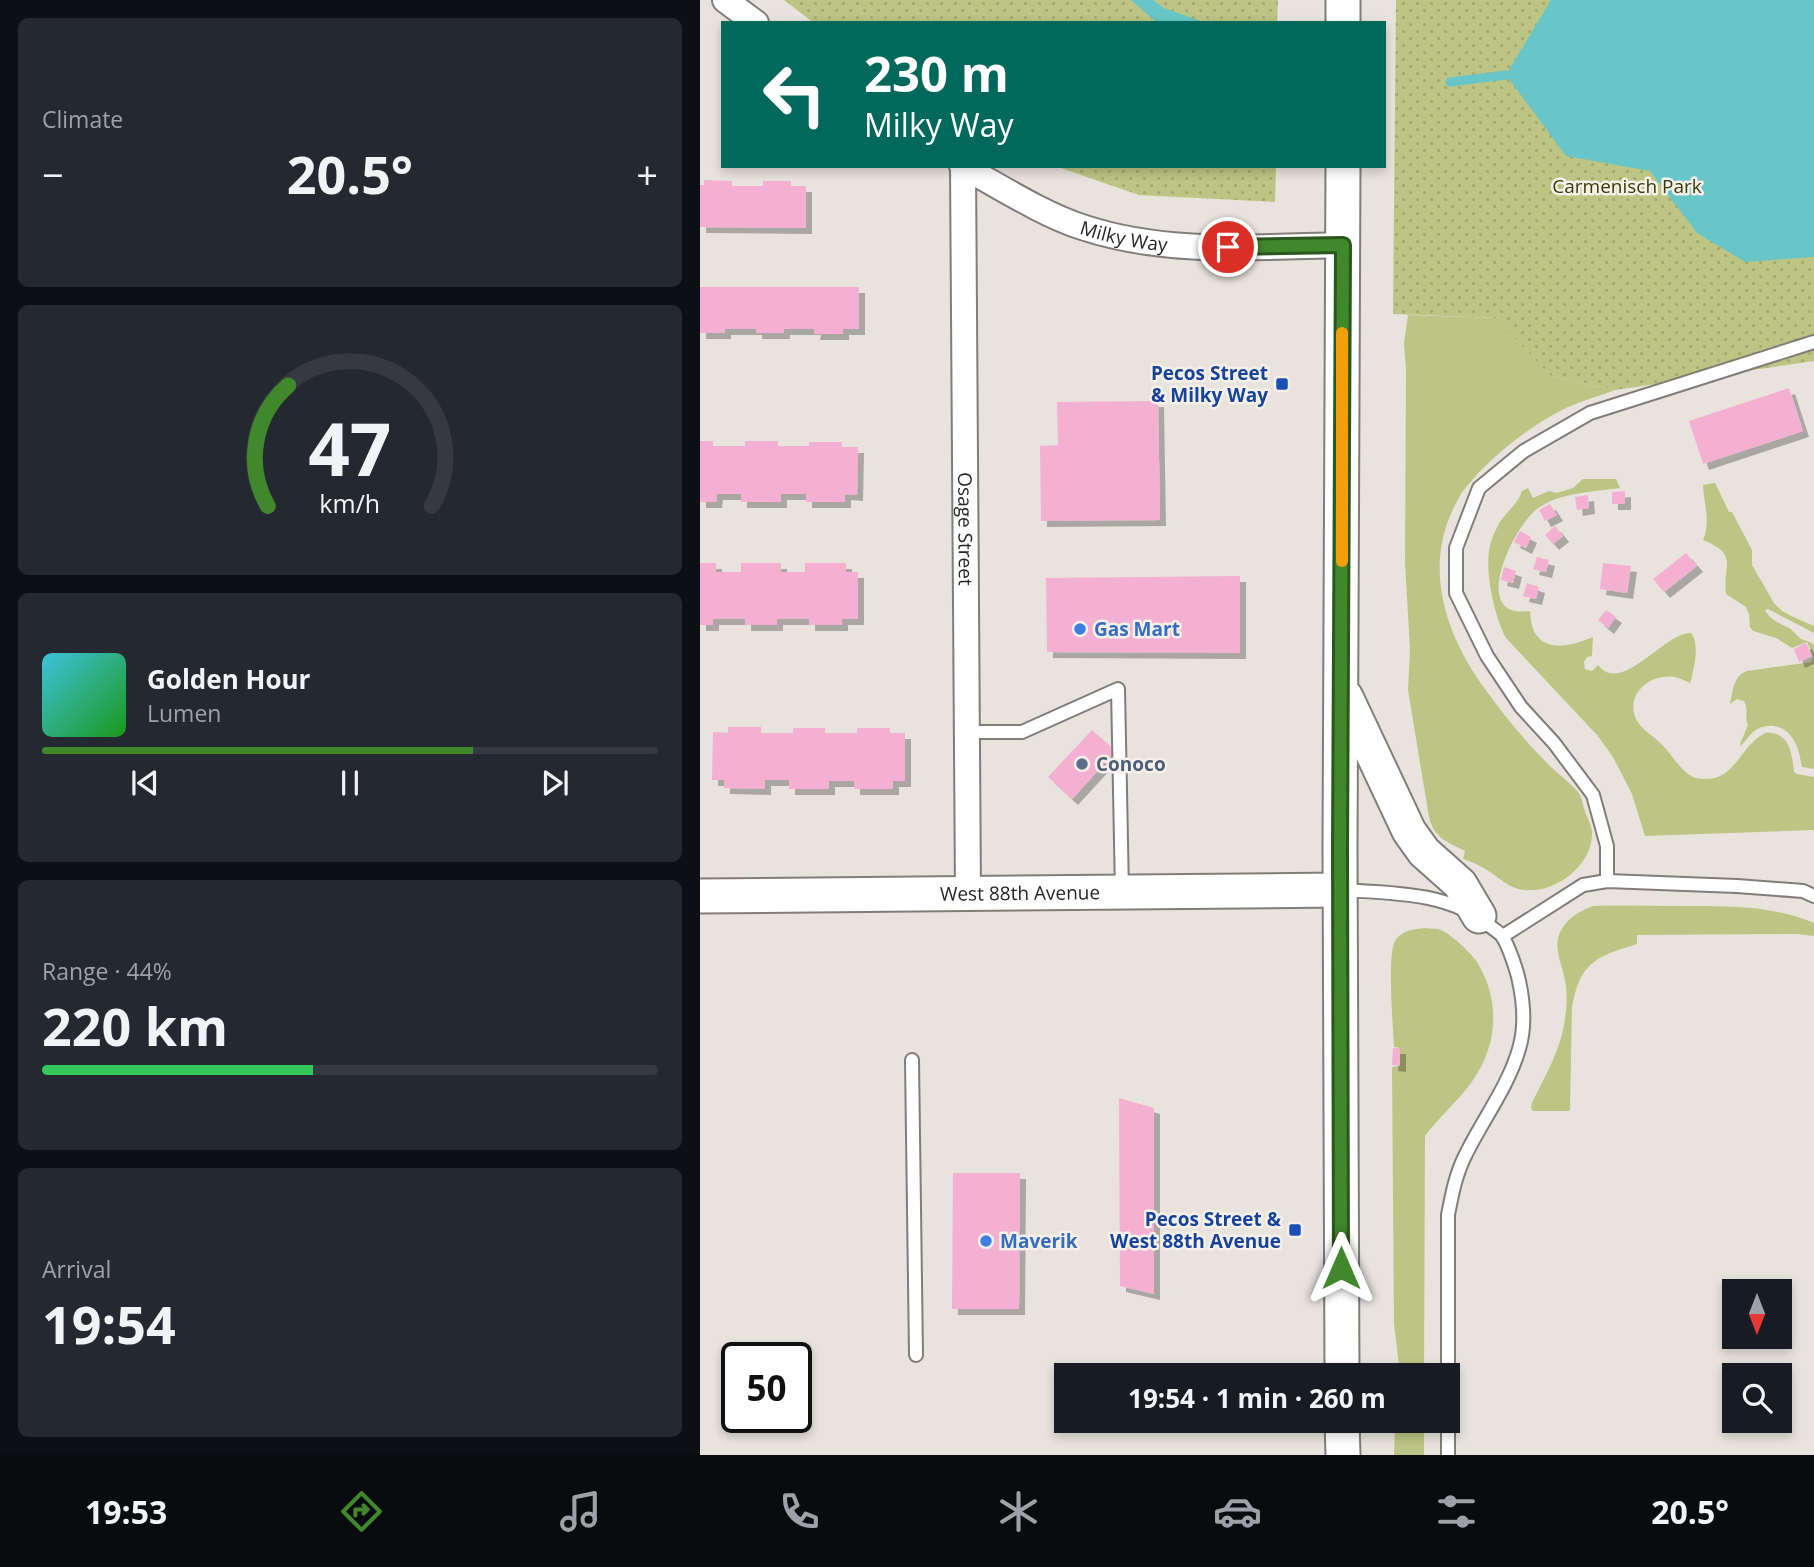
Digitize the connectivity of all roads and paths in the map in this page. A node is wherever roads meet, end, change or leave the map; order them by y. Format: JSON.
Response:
{"nodes":[{"id":1,"x":725,"y":0,"type":"edge"},
{"id":2,"x":1343,"y":0,"type":"edge"},
{"id":3,"x":753,"y":21,"type":"edge"},
{"id":4,"x":1343,"y":21,"type":"edge"},
{"id":5,"x":962,"y":168,"type":"edge"},
{"id":6,"x":964,"y":168,"type":"edge"},
{"id":7,"x":1343,"y":168,"type":"edge"},
{"id":8,"x":1343,"y":245,"type":"junction"},
{"id":9,"x":1814,"y":342,"type":"edge"},
{"id":10,"x":1341,"y":687,"type":"junction"},
{"id":11,"x":967,"y":732,"type":"junction"},
{"id":12,"x":1607,"y":881,"type":"junction"},
{"id":13,"x":1340,"y":890,"type":"junction"},
{"id":14,"x":1122,"y":892,"type":"junction"},
{"id":15,"x":968,"y":893,"type":"junction"},
{"id":16,"x":700,"y":896,"type":"edge"},
{"id":17,"x":1814,"y":896,"type":"edge"},
{"id":18,"x":1491,"y":926,"type":"junction"},
{"id":19,"x":912,"y":1060,"type":"dead end"},
{"id":20,"x":916,"y":1355,"type":"dead end"},
{"id":21,"x":1342,"y":1363,"type":"edge"},
{"id":22,"x":1342,"y":1433,"type":"edge"},
{"id":23,"x":1343,"y":1455,"type":"edge"},
{"id":24,"x":1448,"y":1455,"type":"edge"}],
"edges":[{"from":1,"to":3,"type":"street"},
{"from":2,"to":4,"type":"main road"},
{"from":5,"to":11,"type":"street","name":"Osage Street"},
{"from":6,"to":8,"type":"street","name":"Milky Way"},
{"from":7,"to":8,"type":"main road"},
{"from":8,"to":10,"type":"main road"},
{"from":9,"to":12,"type":"lane"},
{"from":10,"to":13,"type":"main road"},
{"from":10,"to":18,"type":"main road"},
{"from":11,"to":14,"type":"lane"},
{"from":11,"to":15,"type":"street","name":"Osage Street"},
{"from":12,"to":17,"type":"lane"},
{"from":12,"to":18,"type":"lane"},
{"from":13,"to":14,"type":"main road","name":"West 88th Avenue"},
{"from":13,"to":18,"type":"lane"},
{"from":13,"to":21,"type":"main road"},
{"from":14,"to":15,"type":"main road","name":"West 88th Avenue"},
{"from":15,"to":16,"type":"main road","name":"West 88th Avenue"},
{"from":18,"to":24,"type":"lane"},
{"from":19,"to":20,"type":"lane"},
{"from":22,"to":23,"type":"main road"}]}
